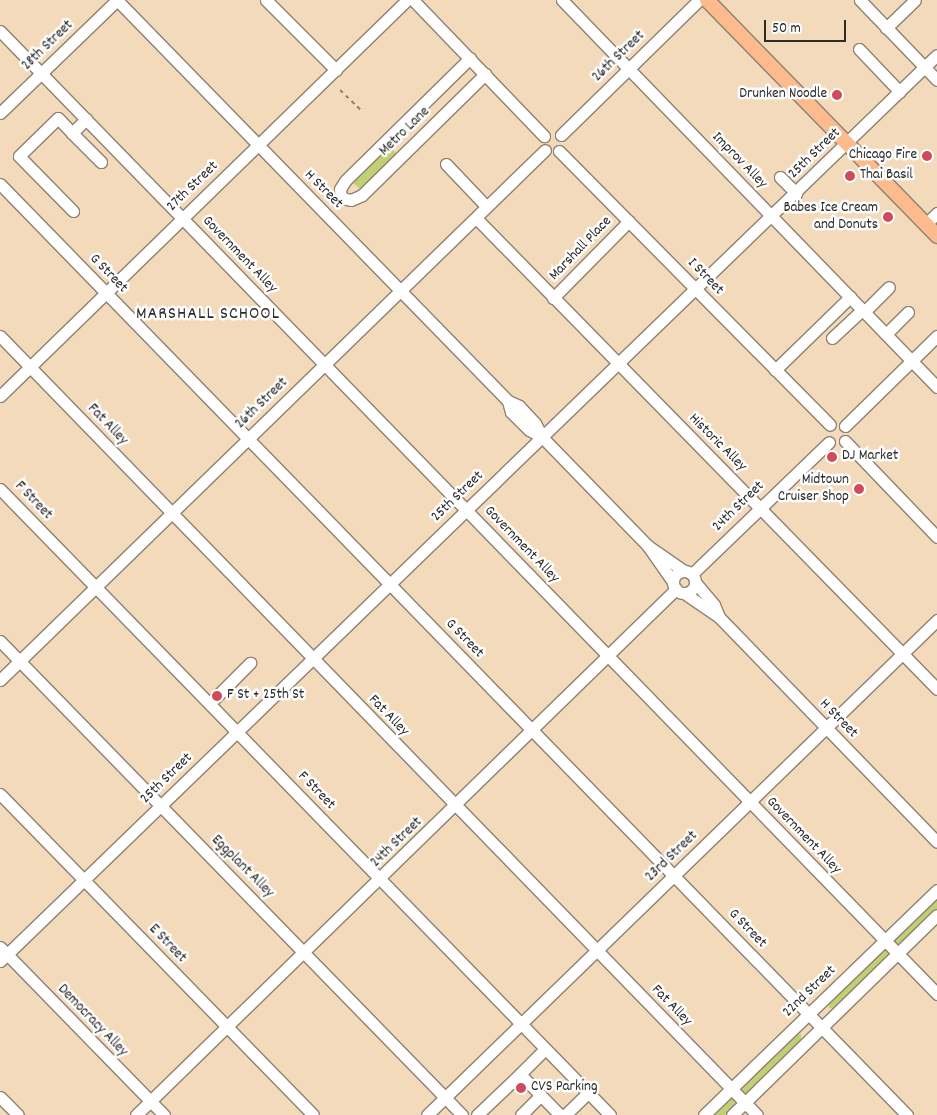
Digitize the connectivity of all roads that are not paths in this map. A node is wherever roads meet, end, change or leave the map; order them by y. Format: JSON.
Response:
{"nodes":[{"id":1,"x":117,"y":0,"type":"edge"},
{"id":2,"x":266,"y":0,"type":"edge"},
{"id":3,"x":407,"y":0,"type":"edge"},
{"id":4,"x":413,"y":0,"type":"edge"},
{"id":5,"x":562,"y":0,"type":"edge"},
{"id":6,"x":699,"y":0,"type":"edge"},
{"id":7,"x":707,"y":0,"type":"edge"},
{"id":8,"x":860,"y":0,"type":"edge"},
{"id":9,"x":915,"y":0,"type":"edge"},
{"id":10,"x":886,"y":28,"type":"junction"},
{"id":11,"x":0,"y":31,"type":"edge"},
{"id":12,"x":859,"y":49,"type":"dead end"},
{"id":13,"x":937,"y":55,"type":"edge"},
{"id":14,"x":470,"y":58,"type":"junction"},
{"id":15,"x":628,"y":68,"type":"junction"},
{"id":16,"x":925,"y":68,"type":"junction"},
{"id":17,"x":336,"y":70,"type":"junction"},
{"id":18,"x":41,"y":73,"type":"junction"},
{"id":19,"x":485,"y":74,"type":"junction"},
{"id":20,"x":937,"y":80,"type":"edge"},
{"id":21,"x":900,"y":92,"type":"junction"},
{"id":22,"x":0,"y":113,"type":"edge"},
{"id":23,"x":86,"y":119,"type":"junction"},
{"id":24,"x":72,"y":133,"type":"junction"},
{"id":25,"x":561,"y":135,"type":"junction"},
{"id":26,"x":544,"y":136,"type":"junction"},
{"id":27,"x":847,"y":144,"type":"junction"},
{"id":28,"x":258,"y":145,"type":"junction"},
{"id":29,"x":545,"y":150,"type":"junction"},
{"id":30,"x":559,"y":151,"type":"junction"},
{"id":31,"x":101,"y":162,"type":"dead end"},
{"id":32,"x":446,"y":164,"type":"dead end"},
{"id":33,"x":780,"y":176,"type":"dead end"},
{"id":34,"x":0,"y":184,"type":"edge"},
{"id":35,"x":796,"y":193,"type":"junction"},
{"id":36,"x":341,"y":198,"type":"junction"},
{"id":37,"x":487,"y":207,"type":"junction"},
{"id":38,"x":73,"y":211,"type":"dead end"},
{"id":39,"x":937,"y":213,"type":"edge"},
{"id":40,"x":325,"y":214,"type":"junction"},
{"id":41,"x":772,"y":216,"type":"junction"},
{"id":42,"x":182,"y":218,"type":"junction"},
{"id":43,"x":476,"y":218,"type":"junction"},
{"id":44,"x":629,"y":221,"type":"junction"},
{"id":45,"x":926,"y":224,"type":"junction"},
{"id":46,"x":937,"y":236,"type":"edge"},
{"id":47,"x":889,"y":287,"type":"dead end"},
{"id":48,"x":695,"y":289,"type":"junction"},
{"id":49,"x":401,"y":290,"type":"junction"},
{"id":50,"x":106,"y":292,"type":"junction"},
{"id":51,"x":850,"y":297,"type":"junction"},
{"id":52,"x":554,"y":298,"type":"junction"},
{"id":53,"x":863,"y":311,"type":"junction"},
{"id":54,"x":908,"y":312,"type":"dead end"},
{"id":55,"x":886,"y":334,"type":"junction"},
{"id":56,"x":0,"y":336,"type":"edge"},
{"id":57,"x":937,"y":336,"type":"edge"},
{"id":58,"x":832,"y":338,"type":"dead end"},
{"id":59,"x":912,"y":361,"type":"junction"},
{"id":60,"x":618,"y":364,"type":"junction"},
{"id":61,"x":325,"y":365,"type":"junction"},
{"id":62,"x":30,"y":367,"type":"junction"},
{"id":63,"x":774,"y":370,"type":"junction"},
{"id":64,"x":937,"y":387,"type":"edge"},
{"id":65,"x":0,"y":396,"type":"edge"},
{"id":66,"x":830,"y":424,"type":"junction"},
{"id":67,"x":845,"y":426,"type":"junction"},
{"id":68,"x":542,"y":437,"type":"junction"},
{"id":69,"x":248,"y":439,"type":"junction"},
{"id":70,"x":845,"y":441,"type":"junction"},
{"id":71,"x":829,"y":442,"type":"junction"},
{"id":72,"x":0,"y":489,"type":"edge"},
{"id":73,"x":761,"y":508,"type":"junction"},
{"id":74,"x":466,"y":510,"type":"junction"},
{"id":75,"x":171,"y":514,"type":"junction"},
{"id":76,"x":937,"y":537,"type":"edge"},
{"id":77,"x":648,"y":546,"type":"junction"},
{"id":78,"x":690,"y":576,"type":"junction"},
{"id":79,"x":390,"y":584,"type":"junction"},
{"id":80,"x":96,"y":586,"type":"junction"},
{"id":81,"x":678,"y":588,"type":"junction"},
{"id":82,"x":719,"y":618,"type":"junction"},
{"id":83,"x":937,"y":620,"type":"edge"},
{"id":84,"x":0,"y":641,"type":"edge"},
{"id":85,"x":902,"y":653,"type":"junction"},
{"id":86,"x":608,"y":657,"type":"junction"},
{"id":87,"x":312,"y":660,"type":"junction"},
{"id":88,"x":20,"y":661,"type":"junction"},
{"id":89,"x":250,"y":663,"type":"dead end"},
{"id":90,"x":0,"y":680,"type":"edge"},
{"id":91,"x":937,"y":689,"type":"edge"},
{"id":92,"x":210,"y":703,"type":"junction"},
{"id":93,"x":825,"y":727,"type":"junction"},
{"id":94,"x":532,"y":730,"type":"junction"},
{"id":95,"x":238,"y":731,"type":"junction"},
{"id":96,"x":0,"y":794,"type":"edge"},
{"id":97,"x":749,"y":802,"type":"junction"},
{"id":98,"x":161,"y":806,"type":"junction"},
{"id":99,"x":456,"y":806,"type":"junction"},
{"id":100,"x":937,"y":842,"type":"edge"},
{"id":101,"x":673,"y":877,"type":"junction"},
{"id":102,"x":380,"y":879,"type":"junction"},
{"id":103,"x":84,"y":880,"type":"junction"},
{"id":104,"x":937,"y":890,"type":"edge"},
{"id":105,"x":937,"y":915,"type":"edge"},
{"id":106,"x":885,"y":941,"type":"junction"},
{"id":107,"x":597,"y":951,"type":"junction"},
{"id":108,"x":305,"y":952,"type":"junction"},
{"id":109,"x":2,"y":954,"type":"edge"},
{"id":110,"x":898,"y":954,"type":"junction"},
{"id":111,"x":937,"y":994,"type":"edge"},
{"id":112,"x":809,"y":1014,"type":"junction"},
{"id":113,"x":521,"y":1024,"type":"junction"},
{"id":114,"x":226,"y":1027,"type":"junction"},
{"id":115,"x":822,"y":1028,"type":"junction"},
{"id":116,"x":545,"y":1049,"type":"junction"},
{"id":117,"x":520,"y":1074,"type":"junction"},
{"id":118,"x":731,"y":1088,"type":"junction"},
{"id":119,"x":588,"y":1093,"type":"junction"},
{"id":120,"x":541,"y":1096,"type":"junction"},
{"id":121,"x":0,"y":1097,"type":"edge"},
{"id":122,"x":445,"y":1097,"type":"junction"},
{"id":123,"x":150,"y":1101,"type":"junction"},
{"id":124,"x":745,"y":1102,"type":"junction"},
{"id":125,"x":18,"y":1115,"type":"edge"},
{"id":126,"x":136,"y":1115,"type":"edge"},
{"id":127,"x":164,"y":1115,"type":"edge"},
{"id":128,"x":313,"y":1115,"type":"edge"},
{"id":129,"x":427,"y":1115,"type":"edge"},
{"id":130,"x":462,"y":1115,"type":"edge"},
{"id":131,"x":477,"y":1115,"type":"edge"},
{"id":132,"x":521,"y":1115,"type":"edge"},
{"id":133,"x":560,"y":1115,"type":"edge"},
{"id":134,"x":565,"y":1115,"type":"edge"},
{"id":135,"x":610,"y":1115,"type":"edge"},
{"id":136,"x":704,"y":1115,"type":"edge"},
{"id":137,"x":732,"y":1115,"type":"edge"},
{"id":138,"x":757,"y":1115,"type":"edge"},
{"id":139,"x":907,"y":1115,"type":"edge"}],
"edges":[{"from":1,"to":18,"type":"street","name":"28th Street"},
{"from":1,"to":28,"type":"street","name":"H Street"},
{"from":2,"to":17,"type":"street"},
{"from":3,"to":17,"type":"street","name":"27th Street"},
{"from":4,"to":14,"type":"street"},
{"from":5,"to":15,"type":"street","name":"Improv Alley"},
{"from":6,"to":15,"type":"street","name":"26th Street"},
{"from":7,"to":27,"type":"main road"},
{"from":8,"to":10,"type":"street"},
{"from":9,"to":10,"type":"street"},
{"from":10,"to":16,"type":"street"},
{"from":11,"to":18,"type":"street","name":"Government Alley"},
{"from":12,"to":21,"type":"street"},
{"from":13,"to":16,"type":"street","name":"25th Street"},
{"from":14,"to":19,"type":"street"},
{"from":14,"to":36,"type":"street","name":"Metro Lane"},
{"from":15,"to":25,"type":"street","name":"26th Street"},
{"from":15,"to":41,"type":"street","name":"Improv Alley"},
{"from":16,"to":20,"type":"street"},
{"from":16,"to":21,"type":"street","name":"25th Street"},
{"from":17,"to":28,"type":"street","name":"27th Street"},
{"from":18,"to":22,"type":"street","name":"28th Street"},
{"from":18,"to":23,"type":"street","name":"Government Alley"},
{"from":19,"to":26,"type":"street"},
{"from":19,"to":36,"type":"street","name":"Metro Lane"},
{"from":21,"to":27,"type":"street","name":"25th Street"},
{"from":23,"to":24,"type":"street"},
{"from":23,"to":42,"type":"street","name":"Government Alley"},
{"from":24,"to":31,"type":"street"},
{"from":24,"to":38,"type":"street"},
{"from":25,"to":26,"type":"street"},
{"from":25,"to":30,"type":"street"},
{"from":26,"to":29,"type":"street"},
{"from":27,"to":35,"type":"street","name":"25th Street"},
{"from":27,"to":45,"type":"main road"},
{"from":28,"to":40,"type":"street","name":"H Street"},
{"from":28,"to":42,"type":"street","name":"27th Street"},
{"from":29,"to":30,"type":"street"},
{"from":29,"to":37,"type":"street","name":"26th Street"},
{"from":30,"to":44,"type":"street","name":"I Street"},
{"from":32,"to":37,"type":"street"},
{"from":33,"to":35,"type":"street"},
{"from":34,"to":50,"type":"street","name":"G Street"},
{"from":35,"to":41,"type":"street","name":"25th Street"},
{"from":36,"to":40,"type":"street","name":"Metro Lane"},
{"from":37,"to":43,"type":"street","name":"26th Street"},
{"from":39,"to":45,"type":"street"},
{"from":40,"to":49,"type":"street","name":"H Street"},
{"from":41,"to":48,"type":"street","name":"25th Street"},
{"from":41,"to":51,"type":"street","name":"Improv Alley"},
{"from":42,"to":50,"type":"street","name":"27th Street"},
{"from":42,"to":61,"type":"street","name":"Government Alley"},
{"from":43,"to":49,"type":"street","name":"26th Street"},
{"from":43,"to":52,"type":"street","name":"Historic Alley"},
{"from":44,"to":48,"type":"street","name":"I Street"},
{"from":44,"to":52,"type":"street","name":"Marshall Place"},
{"from":45,"to":46,"type":"main road"},
{"from":47,"to":53,"type":"street"},
{"from":48,"to":60,"type":"street","name":"25th Street"},
{"from":48,"to":63,"type":"street","name":"I Street"},
{"from":49,"to":61,"type":"street","name":"26th Street"},
{"from":49,"to":68,"type":"street","name":"H Street"},
{"from":50,"to":62,"type":"street","name":"27th Street"},
{"from":50,"to":69,"type":"street","name":"G Street"},
{"from":51,"to":53,"type":"street","name":"Improv Alley"},
{"from":51,"to":63,"type":"street"},
{"from":52,"to":60,"type":"street","name":"Historic Alley"},
{"from":53,"to":55,"type":"street","name":"Improv Alley"},
{"from":53,"to":58,"type":"street"},
{"from":54,"to":55,"type":"street"},
{"from":55,"to":59,"type":"street","name":"Improv Alley"},
{"from":56,"to":62,"type":"street","name":"Fat Alley"},
{"from":57,"to":59,"type":"street"},
{"from":59,"to":64,"type":"street","name":"Improv Alley"},
{"from":59,"to":67,"type":"street"},
{"from":60,"to":68,"type":"street","name":"25th Street"},
{"from":60,"to":73,"type":"street","name":"Historic Alley"},
{"from":61,"to":69,"type":"street","name":"26th Street"},
{"from":61,"to":74,"type":"street","name":"Government Alley"},
{"from":62,"to":65,"type":"street","name":"27th Street"},
{"from":62,"to":75,"type":"street","name":"Fat Alley"},
{"from":63,"to":66,"type":"street","name":"I Street"},
{"from":66,"to":67,"type":"street"},
{"from":66,"to":71,"type":"street"},
{"from":67,"to":70,"type":"street"},
{"from":68,"to":74,"type":"street","name":"25th Street"},
{"from":68,"to":77,"type":"street","name":"H Street"},
{"from":69,"to":75,"type":"street","name":"26th Street"},
{"from":69,"to":79,"type":"street","name":"G Street"},
{"from":70,"to":71,"type":"street"},
{"from":70,"to":76,"type":"street"},
{"from":71,"to":73,"type":"street","name":"24th Street"},
{"from":72,"to":80,"type":"street","name":"F Street"},
{"from":73,"to":78,"type":"street","name":"24th Street"},
{"from":73,"to":85,"type":"street","name":"Historic Alley"},
{"from":74,"to":79,"type":"street","name":"25th Street"},
{"from":74,"to":86,"type":"street","name":"Government Alley"},
{"from":75,"to":80,"type":"street","name":"26th Street"},
{"from":75,"to":87,"type":"street","name":"Fat Alley"},
{"from":77,"to":78,"type":"street","name":"H Street"},
{"from":77,"to":81,"type":"street","name":"H Street"},
{"from":78,"to":81,"type":"street"},
{"from":78,"to":81,"type":"street"},
{"from":78,"to":82,"type":"street","name":"H Street"},
{"from":79,"to":87,"type":"street","name":"25th Street"},
{"from":79,"to":94,"type":"street","name":"G Street"},
{"from":80,"to":88,"type":"street","name":"26th Street"},
{"from":80,"to":92,"type":"street","name":"F Street"},
{"from":81,"to":82,"type":"street","name":"H Street"},
{"from":81,"to":86,"type":"street","name":"24th Street"},
{"from":82,"to":93,"type":"street","name":"H Street"},
{"from":83,"to":85,"type":"street","name":"23rd Street"},
{"from":84,"to":88,"type":"street","name":"Eggplant Alley"},
{"from":85,"to":91,"type":"street","name":"Historic Alley"},
{"from":85,"to":93,"type":"street","name":"23rd Street"},
{"from":86,"to":94,"type":"street","name":"24th Street"},
{"from":86,"to":97,"type":"street","name":"Government Alley"},
{"from":87,"to":95,"type":"street","name":"25th Street"},
{"from":87,"to":99,"type":"street","name":"Fat Alley"},
{"from":88,"to":90,"type":"street","name":"26th Street"},
{"from":88,"to":98,"type":"street","name":"Eggplant Alley"},
{"from":89,"to":92,"type":"street"},
{"from":92,"to":95,"type":"street","name":"F Street"},
{"from":93,"to":97,"type":"street","name":"23rd Street"},
{"from":93,"to":100,"type":"street","name":"H Street"},
{"from":94,"to":99,"type":"street","name":"24th Street"},
{"from":94,"to":101,"type":"street","name":"G Street"},
{"from":95,"to":98,"type":"street","name":"25th Street"},
{"from":95,"to":102,"type":"street","name":"F Street"},
{"from":96,"to":103,"type":"street","name":"E Street"},
{"from":97,"to":101,"type":"street","name":"23rd Street"},
{"from":97,"to":106,"type":"street","name":"Government Alley"},
{"from":98,"to":103,"type":"street","name":"25th Street"},
{"from":98,"to":108,"type":"street","name":"Eggplant Alley"},
{"from":99,"to":102,"type":"street","name":"24th Street"},
{"from":99,"to":107,"type":"street","name":"Fat Alley"},
{"from":101,"to":107,"type":"street","name":"23rd Street"},
{"from":101,"to":112,"type":"street","name":"G Street"},
{"from":102,"to":108,"type":"street","name":"24th Street"},
{"from":102,"to":113,"type":"street","name":"F Street"},
{"from":103,"to":109,"type":"street","name":"25th Street"},
{"from":103,"to":114,"type":"street","name":"E Street"},
{"from":104,"to":106,"type":"street","name":"22nd Street"},
{"from":105,"to":110,"type":"street"},
{"from":106,"to":110,"type":"street","name":"Government Alley"},
{"from":106,"to":112,"type":"street","name":"22nd Street"},
{"from":107,"to":113,"type":"street","name":"23rd Street"},
{"from":107,"to":118,"type":"street","name":"Fat Alley"},
{"from":108,"to":114,"type":"street","name":"24th Street"},
{"from":108,"to":122,"type":"street","name":"Eggplant Alley"},
{"from":109,"to":123,"type":"street","name":"Democracy Alley"},
{"from":110,"to":111,"type":"street","name":"Government Alley"},
{"from":110,"to":115,"type":"street"},
{"from":112,"to":115,"type":"street","name":"G Street"},
{"from":112,"to":118,"type":"street","name":"22nd Street"},
{"from":113,"to":116,"type":"street","name":"F Street"},
{"from":113,"to":122,"type":"street","name":"23rd Street"},
{"from":114,"to":123,"type":"street","name":"24th Street"},
{"from":114,"to":128,"type":"street","name":"E Street"},
{"from":115,"to":124,"type":"street"},
{"from":115,"to":139,"type":"street","name":"G Street"},
{"from":116,"to":117,"type":"street"},
{"from":116,"to":119,"type":"street","name":"F Street"},
{"from":117,"to":120,"type":"street"},
{"from":117,"to":131,"type":"street"},
{"from":118,"to":124,"type":"street","name":"Fat Alley"},
{"from":118,"to":136,"type":"street","name":"22nd Street"},
{"from":119,"to":134,"type":"street"},
{"from":119,"to":135,"type":"street","name":"F Street"},
{"from":120,"to":132,"type":"street"},
{"from":120,"to":133,"type":"street"},
{"from":121,"to":125,"type":"street"},
{"from":122,"to":129,"type":"street","name":"23rd Street"},
{"from":122,"to":130,"type":"street","name":"Eggplant Alley"},
{"from":123,"to":126,"type":"street","name":"24th Street"},
{"from":123,"to":127,"type":"street","name":"Democracy Alley"},
{"from":124,"to":137,"type":"street"},
{"from":124,"to":138,"type":"street","name":"Fat Alley"}]}
